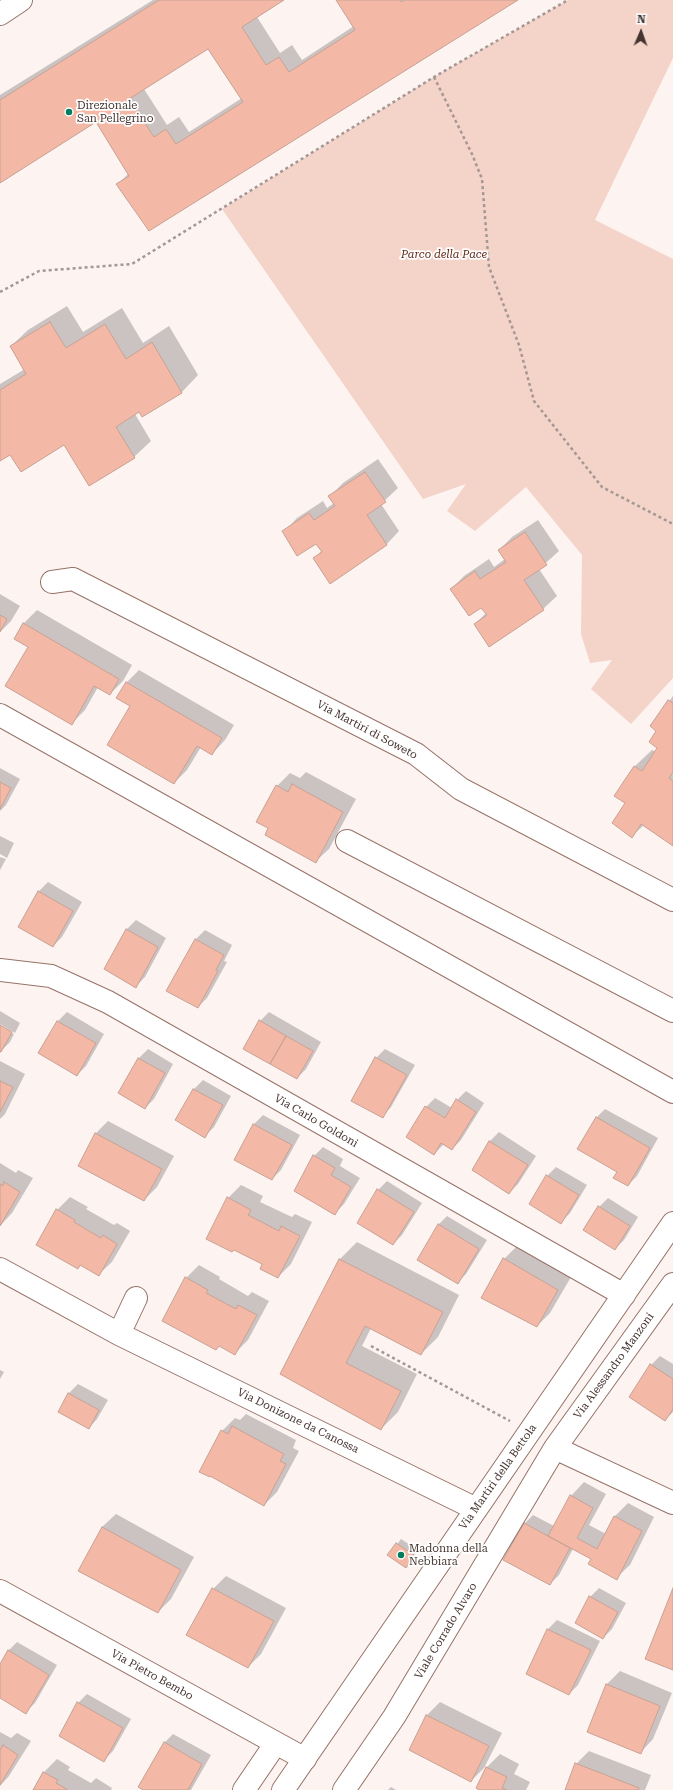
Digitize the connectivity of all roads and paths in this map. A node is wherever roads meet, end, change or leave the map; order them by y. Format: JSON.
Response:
{"nodes":[{"id":1,"x":21,"y":0,"type":"edge"},
{"id":2,"x":568,"y":0,"type":"edge"},
{"id":3,"x":0,"y":14,"type":"edge"},
{"id":4,"x":434,"y":77,"type":"junction"},
{"id":5,"x":0,"y":292,"type":"edge"},
{"id":6,"x":673,"y":524,"type":"edge"},
{"id":7,"x":52,"y":582,"type":"dead end"},
{"id":8,"x":0,"y":715,"type":"edge"},
{"id":9,"x":348,"y":842,"type":"dead end"},
{"id":10,"x":673,"y":900,"type":"edge"},
{"id":11,"x":0,"y":970,"type":"edge"},
{"id":12,"x":673,"y":1011,"type":"edge"},
{"id":13,"x":673,"y":1092,"type":"edge"},
{"id":14,"x":673,"y":1223,"type":"edge"},
{"id":15,"x":0,"y":1269,"type":"edge"},
{"id":16,"x":673,"y":1284,"type":"edge"},
{"id":17,"x":624,"y":1295,"type":"junction"},
{"id":18,"x":136,"y":1298,"type":"dead end"},
{"id":19,"x":119,"y":1334,"type":"junction"},
{"id":20,"x":370,"y":1346,"type":"dead end"},
{"id":21,"x":530,"y":1433,"type":"junction"},
{"id":22,"x":555,"y":1448,"type":"junction"},
{"id":23,"x":673,"y":1503,"type":"edge"},
{"id":24,"x":476,"y":1509,"type":"junction"},
{"id":25,"x":0,"y":1591,"type":"edge"},
{"id":26,"x":276,"y":1743,"type":"junction"},
{"id":27,"x":305,"y":1759,"type":"junction"},
{"id":28,"x":244,"y":1790,"type":"edge"},
{"id":29,"x":283,"y":1790,"type":"edge"},
{"id":30,"x":344,"y":1790,"type":"edge"}],
"edges":[{"from":1,"to":3,"type":"street"},
{"from":2,"to":4,"type":"path"},
{"from":4,"to":5,"type":"path"},
{"from":4,"to":6,"type":"path"},
{"from":7,"to":10,"type":"street","name":"Via Martiri di Soweto"},
{"from":8,"to":13,"type":"street"},
{"from":9,"to":12,"type":"street"},
{"from":11,"to":17,"type":"street","name":"Via Carlo Goldoni"},
{"from":14,"to":17,"type":"street","name":"Via Martiri della Bettola"},
{"from":15,"to":19,"type":"street","name":"Via Donizone da Canossa"},
{"from":16,"to":22,"type":"street","name":"Via Alessandro Manzoni"},
{"from":17,"to":21,"type":"street","name":"Via Martiri della Bettola"},
{"from":18,"to":19,"type":"street"},
{"from":19,"to":24,"type":"street","name":"Via Donizone da Canossa"},
{"from":20,"to":21,"type":"path"},
{"from":21,"to":24,"type":"street","name":"Via Martiri della Bettola"},
{"from":22,"to":23,"type":"street"},
{"from":22,"to":30,"type":"street","name":"Viale Corrado Alvaro"},
{"from":24,"to":27,"type":"street","name":"Via Martiri della Bettola"},
{"from":25,"to":26,"type":"street","name":"Via Pietro Bembo"},
{"from":26,"to":27,"type":"street","name":"Via Pietro Bembo"},
{"from":26,"to":28,"type":"street"},
{"from":27,"to":29,"type":"street","name":"Via Martiri della Bettola"}]}
